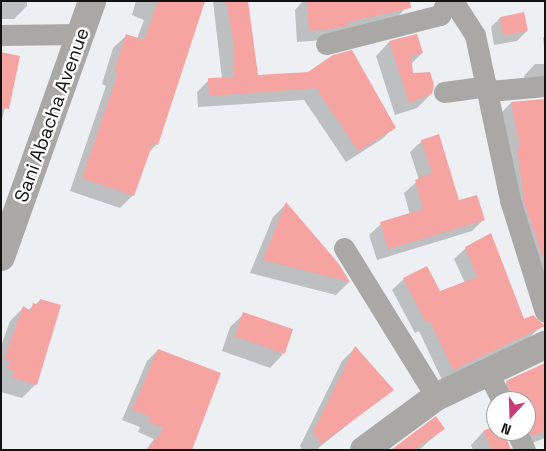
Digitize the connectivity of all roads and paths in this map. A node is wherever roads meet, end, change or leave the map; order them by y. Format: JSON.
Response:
{"nodes":[{"id":1,"x":92,"y":1,"type":"edge"},
{"id":2,"x":447,"y":1,"type":"edge"},
{"id":3,"x":453,"y":1,"type":"edge"},
{"id":4,"x":81,"y":34,"type":"junction"},
{"id":5,"x":1,"y":35,"type":"edge"},
{"id":6,"x":326,"y":44,"type":"dead end"},
{"id":7,"x":545,"y":86,"type":"edge"},
{"id":8,"x":488,"y":88,"type":"junction"},
{"id":9,"x":444,"y":92,"type":"dead end"},
{"id":10,"x":344,"y":248,"type":"dead end"},
{"id":11,"x":1,"y":257,"type":"edge"},
{"id":12,"x":545,"y":312,"type":"edge"},
{"id":13,"x":545,"y":345,"type":"edge"},
{"id":14,"x":488,"y":373,"type":"junction"},
{"id":15,"x":497,"y":391,"type":"edge"},
{"id":16,"x":436,"y":397,"type":"junction"},
{"id":17,"x":364,"y":450,"type":"edge"}],
"edges":[{"from":1,"to":4,"type":"street","name":"Sani Abacha Avenue"},
{"from":2,"to":6,"type":"street"},
{"from":3,"to":8,"type":"street"},
{"from":4,"to":5,"type":"street"},
{"from":4,"to":11,"type":"street","name":"Sani Abacha Avenue"},
{"from":7,"to":8,"type":"street"},
{"from":8,"to":9,"type":"street"},
{"from":8,"to":12,"type":"street"},
{"from":10,"to":16,"type":"street"},
{"from":13,"to":14,"type":"street"},
{"from":14,"to":15,"type":"street"},
{"from":14,"to":16,"type":"street"},
{"from":16,"to":17,"type":"street"}]}
